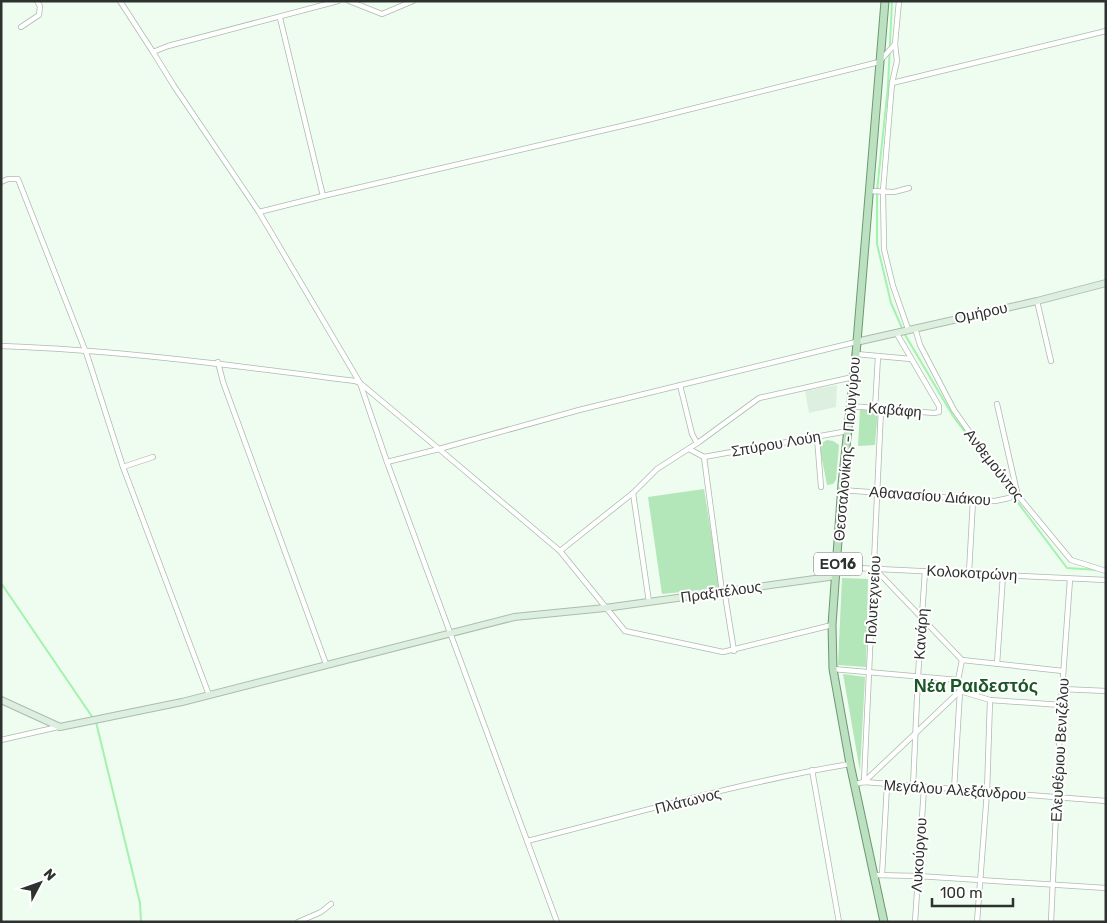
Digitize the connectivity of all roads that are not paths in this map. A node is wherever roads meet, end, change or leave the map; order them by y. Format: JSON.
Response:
{"nodes":[{"id":1,"x":37,"y":1,"type":"edge"},
{"id":2,"x":120,"y":1,"type":"edge"},
{"id":3,"x":338,"y":1,"type":"edge"},
{"id":4,"x":349,"y":1,"type":"edge"},
{"id":5,"x":413,"y":1,"type":"edge"},
{"id":6,"x":885,"y":1,"type":"edge"},
{"id":7,"x":899,"y":1,"type":"edge"},
{"id":8,"x":280,"y":18,"type":"junction"},
{"id":9,"x":21,"y":27,"type":"dead end"},
{"id":10,"x":1106,"y":31,"type":"edge"},
{"id":11,"x":895,"y":44,"type":"junction"},
{"id":12,"x":153,"y":52,"type":"junction"},
{"id":13,"x":879,"y":62,"type":"junction"},
{"id":14,"x":892,"y":83,"type":"junction"},
{"id":15,"x":1,"y":182,"type":"edge"},
{"id":16,"x":909,"y":188,"type":"dead end"},
{"id":17,"x":869,"y":191,"type":"junction"},
{"id":18,"x":883,"y":191,"type":"junction"},
{"id":19,"x":323,"y":196,"type":"junction"},
{"id":20,"x":259,"y":212,"type":"junction"},
{"id":21,"x":1106,"y":283,"type":"edge"},
{"id":22,"x":1037,"y":301,"type":"junction"},
{"id":23,"x":912,"y":329,"type":"junction"},
{"id":24,"x":897,"y":334,"type":"junction"},
{"id":25,"x":856,"y":342,"type":"junction"},
{"id":26,"x":1,"y":346,"type":"edge"},
{"id":27,"x":85,"y":351,"type":"junction"},
{"id":28,"x":856,"y":354,"type":"junction"},
{"id":29,"x":878,"y":356,"type":"junction"},
{"id":30,"x":911,"y":359,"type":"junction"},
{"id":31,"x":1051,"y":361,"type":"dead end"},
{"id":32,"x":218,"y":362,"type":"junction"},
{"id":33,"x":853,"y":377,"type":"junction"},
{"id":34,"x":360,"y":383,"type":"junction"},
{"id":35,"x":680,"y":385,"type":"junction"},
{"id":36,"x":997,"y":404,"type":"dead end"},
{"id":37,"x":850,"y":406,"type":"junction"},
{"id":38,"x":878,"y":409,"type":"junction"},
{"id":39,"x":848,"y":431,"type":"junction"},
{"id":40,"x":817,"y":437,"type":"junction"},
{"id":41,"x":697,"y":444,"type":"junction"},
{"id":42,"x":440,"y":449,"type":"junction"},
{"id":43,"x":689,"y":449,"type":"junction"},
{"id":44,"x":154,"y":456,"type":"dead end"},
{"id":45,"x":704,"y":457,"type":"junction"},
{"id":46,"x":387,"y":462,"type":"junction"},
{"id":47,"x":123,"y":467,"type":"junction"},
{"id":48,"x":821,"y":487,"type":"dead end"},
{"id":49,"x":841,"y":490,"type":"junction"},
{"id":50,"x":633,"y":493,"type":"junction"},
{"id":51,"x":878,"y":493,"type":"junction"},
{"id":52,"x":1017,"y":493,"type":"junction"},
{"id":53,"x":973,"y":500,"type":"junction"},
{"id":54,"x":560,"y":551,"type":"junction"},
{"id":55,"x":837,"y":567,"type":"junction"},
{"id":56,"x":875,"y":569,"type":"junction"},
{"id":57,"x":925,"y":571,"type":"junction"},
{"id":58,"x":1106,"y":571,"type":"edge"},
{"id":59,"x":969,"y":573,"type":"junction"},
{"id":60,"x":1003,"y":575,"type":"junction"},
{"id":61,"x":836,"y":576,"type":"junction"},
{"id":62,"x":1070,"y":579,"type":"junction"},
{"id":63,"x":1106,"y":580,"type":"edge"},
{"id":64,"x":722,"y":592,"type":"junction"},
{"id":65,"x":649,"y":602,"type":"junction"},
{"id":66,"x":605,"y":608,"type":"junction"},
{"id":67,"x":922,"y":616,"type":"junction"},
{"id":68,"x":832,"y":626,"type":"junction"},
{"id":69,"x":450,"y":632,"type":"junction"},
{"id":70,"x":734,"y":650,"type":"junction"},
{"id":71,"x":962,"y":660,"type":"junction"},
{"id":72,"x":326,"y":664,"type":"junction"},
{"id":73,"x":997,"y":664,"type":"junction"},
{"id":74,"x":833,"y":669,"type":"junction"},
{"id":75,"x":1063,"y":671,"type":"junction"},
{"id":76,"x":869,"y":672,"type":"junction"},
{"id":77,"x":918,"y":676,"type":"junction"},
{"id":78,"x":958,"y":680,"type":"junction"},
{"id":79,"x":1062,"y":689,"type":"junction"},
{"id":80,"x":960,"y":691,"type":"junction"},
{"id":81,"x":1106,"y":691,"type":"edge"},
{"id":82,"x":209,"y":695,"type":"junction"},
{"id":83,"x":1,"y":700,"type":"edge"},
{"id":84,"x":990,"y":700,"type":"junction"},
{"id":85,"x":1061,"y":705,"type":"junction"},
{"id":86,"x":60,"y":727,"type":"junction"},
{"id":87,"x":915,"y":735,"type":"junction"},
{"id":88,"x":1,"y":740,"type":"edge"},
{"id":89,"x":850,"y":764,"type":"junction"},
{"id":90,"x":812,"y":770,"type":"junction"},
{"id":91,"x":864,"y":782,"type":"junction"},
{"id":92,"x":854,"y":784,"type":"junction"},
{"id":93,"x":887,"y":785,"type":"junction"},
{"id":94,"x":913,"y":787,"type":"junction"},
{"id":95,"x":924,"y":788,"type":"junction"},
{"id":96,"x":954,"y":790,"type":"junction"},
{"id":97,"x":987,"y":792,"type":"junction"},
{"id":98,"x":1058,"y":798,"type":"junction"},
{"id":99,"x":1106,"y":801,"type":"edge"},
{"id":100,"x":527,"y":841,"type":"junction"},
{"id":101,"x":874,"y":875,"type":"junction"},
{"id":102,"x":882,"y":875,"type":"junction"},
{"id":103,"x":918,"y":876,"type":"junction"},
{"id":104,"x":980,"y":880,"type":"junction"},
{"id":105,"x":1053,"y":885,"type":"junction"},
{"id":106,"x":1106,"y":888,"type":"edge"},
{"id":107,"x":331,"y":904,"type":"dead end"},
{"id":108,"x":298,"y":922,"type":"edge"},
{"id":109,"x":557,"y":922,"type":"edge"},
{"id":110,"x":839,"y":922,"type":"edge"},
{"id":111,"x":884,"y":922,"type":"edge"},
{"id":112,"x":915,"y":922,"type":"edge"},
{"id":113,"x":978,"y":922,"type":"edge"},
{"id":114,"x":1051,"y":922,"type":"edge"}],
"edges":[{"from":1,"to":9,"type":"street"},
{"from":2,"to":12,"type":"street"},
{"from":3,"to":8,"type":"street"},
{"from":4,"to":5,"type":"street"},
{"from":6,"to":13,"type":"main road","name":"Θεσσαλονίκης - Πολυγύρου","number":"ΕΟ16"},
{"from":7,"to":11,"type":"street","name":"Ανθεμούντος"},
{"from":8,"to":12,"type":"street"},
{"from":8,"to":19,"type":"street"},
{"from":10,"to":14,"type":"street"},
{"from":11,"to":13,"type":"street"},
{"from":11,"to":14,"type":"street","name":"Ανθεμούντος"},
{"from":12,"to":20,"type":"street"},
{"from":13,"to":17,"type":"main road","name":"Θεσσαλονίκης - Πολυγύρου","number":"ΕΟ16"},
{"from":13,"to":19,"type":"street"},
{"from":14,"to":18,"type":"street","name":"Ανθεμούντος"},
{"from":15,"to":27,"type":"street"},
{"from":16,"to":18,"type":"street"},
{"from":17,"to":18,"type":"street"},
{"from":17,"to":25,"type":"main road","name":"Θεσσαλονίκης - Πολυγύρου","number":"ΕΟ16"},
{"from":18,"to":23,"type":"street","name":"Ανθεμούντος"},
{"from":19,"to":20,"type":"street"},
{"from":20,"to":34,"type":"street"},
{"from":21,"to":22,"type":"street","name":"Ομήρου"},
{"from":22,"to":23,"type":"street","name":"Ομήρου"},
{"from":22,"to":31,"type":"street"},
{"from":23,"to":24,"type":"street","name":"Ομήρου"},
{"from":23,"to":52,"type":"street","name":"Ανθεμούντος"},
{"from":24,"to":25,"type":"street","name":"Ομήρου"},
{"from":24,"to":30,"type":"street"},
{"from":25,"to":28,"type":"main road","name":"Θεσσαλονίκης - Πολυγύρου","number":"ΕΟ16"},
{"from":25,"to":35,"type":"street"},
{"from":26,"to":27,"type":"street"},
{"from":27,"to":32,"type":"street"},
{"from":27,"to":47,"type":"street"},
{"from":28,"to":29,"type":"street"},
{"from":28,"to":33,"type":"main road","name":"Θεσσαλονίκης - Πολυγύρου","number":"ΕΟ16"},
{"from":29,"to":30,"type":"street"},
{"from":29,"to":38,"type":"street","name":"Πολυτεχνείου"},
{"from":30,"to":38,"type":"street","name":"Καβάφη"},
{"from":32,"to":34,"type":"street"},
{"from":32,"to":72,"type":"street"},
{"from":33,"to":37,"type":"main road","name":"Θεσσαλονίκης - Πολυγύρου","number":"ΕΟ16"},
{"from":33,"to":41,"type":"street"},
{"from":34,"to":42,"type":"street"},
{"from":34,"to":46,"type":"street"},
{"from":35,"to":41,"type":"street"},
{"from":35,"to":42,"type":"street"},
{"from":36,"to":52,"type":"street"},
{"from":37,"to":38,"type":"street","name":"Καβάφη"},
{"from":37,"to":39,"type":"main road","name":"Θεσσαλονίκης - Πολυγύρου","number":"ΕΟ16"},
{"from":38,"to":51,"type":"street","name":"Πολυτεχνείου"},
{"from":39,"to":40,"type":"street","name":"Σπύρου Λούη"},
{"from":39,"to":49,"type":"main road","name":"Θεσσαλονίκης - Πολυγύρου","number":"ΕΟ16"},
{"from":40,"to":45,"type":"street","name":"Σπύρου Λούη"},
{"from":40,"to":48,"type":"street"},
{"from":41,"to":43,"type":"street"},
{"from":42,"to":46,"type":"street"},
{"from":42,"to":54,"type":"street"},
{"from":43,"to":45,"type":"street"},
{"from":43,"to":50,"type":"street"},
{"from":44,"to":47,"type":"street"},
{"from":45,"to":64,"type":"street"},
{"from":46,"to":69,"type":"street"},
{"from":47,"to":82,"type":"street"},
{"from":49,"to":51,"type":"street","name":"Αθανασίου Διάκου"},
{"from":49,"to":55,"type":"main road","name":"Θεσσαλονίκης - Πολυγύρου","number":"ΕΟ16"},
{"from":50,"to":54,"type":"street"},
{"from":50,"to":65,"type":"street"},
{"from":51,"to":53,"type":"street","name":"Αθανασίου Διάκου"},
{"from":51,"to":56,"type":"street","name":"Πολυτεχνείου"},
{"from":52,"to":53,"type":"street","name":"Αθανασίου Διάκου"},
{"from":52,"to":58,"type":"street","name":"Ανθεμούντος"},
{"from":53,"to":59,"type":"street"},
{"from":54,"to":66,"type":"street"},
{"from":55,"to":56,"type":"street","name":"Κολοκοτρώνη"},
{"from":55,"to":61,"type":"main road","name":"Θεσσαλονίκης - Πολυγύρου","number":"ΕΟ16"},
{"from":56,"to":57,"type":"street","name":"Κολοκοτρώνη"},
{"from":56,"to":67,"type":"street"},
{"from":56,"to":76,"type":"street","name":"Πολυτεχνείου"},
{"from":57,"to":59,"type":"street","name":"Κολοκοτρώνη"},
{"from":57,"to":67,"type":"street","name":"Κανάρη"},
{"from":59,"to":60,"type":"street","name":"Κολοκοτρώνη"},
{"from":60,"to":62,"type":"street","name":"Κολοκοτρώνη"},
{"from":60,"to":73,"type":"street"},
{"from":61,"to":64,"type":"street","name":"Πραξιτέλους"},
{"from":61,"to":68,"type":"main road","name":"Θεσσαλονίκης - Πολυγύρου","number":"ΕΟ16"},
{"from":62,"to":63,"type":"street","name":"Κολοκοτρώνη"},
{"from":62,"to":75,"type":"street","name":"Ελευθέριου Βενιζέλου"},
{"from":64,"to":65,"type":"street","name":"Πραξιτέλους"},
{"from":64,"to":70,"type":"street"},
{"from":65,"to":66,"type":"street","name":"Πραξιτέλους"},
{"from":66,"to":69,"type":"street","name":"Πραξιτέλους"},
{"from":66,"to":70,"type":"street"},
{"from":67,"to":71,"type":"street"},
{"from":67,"to":77,"type":"street","name":"Κανάρη"},
{"from":68,"to":70,"type":"street"},
{"from":68,"to":74,"type":"main road","name":"Θεσσαλονίκης - Πολυγύρου","number":"ΕΟ16"},
{"from":69,"to":72,"type":"street","name":"Πραξιτέλους"},
{"from":69,"to":100,"type":"street"},
{"from":71,"to":73,"type":"street"},
{"from":71,"to":78,"type":"street"},
{"from":72,"to":82,"type":"street","name":"Πραξιτέλους"},
{"from":73,"to":75,"type":"street"},
{"from":74,"to":76,"type":"street"},
{"from":74,"to":89,"type":"main road","name":"Θεσσαλονίκης - Πολυγύρου","number":"ΕΟ16"},
{"from":75,"to":79,"type":"street","name":"Ελευθέριου Βενιζέλου"},
{"from":76,"to":77,"type":"street"},
{"from":76,"to":91,"type":"street","name":"Πολυτεχνείου"},
{"from":77,"to":78,"type":"street"},
{"from":77,"to":87,"type":"street","name":"Κανάρη"},
{"from":78,"to":80,"type":"street"},
{"from":79,"to":81,"type":"street"},
{"from":79,"to":85,"type":"street","name":"Ελευθέριου Βενιζέλου"},
{"from":80,"to":84,"type":"street"},
{"from":80,"to":87,"type":"street"},
{"from":80,"to":96,"type":"street"},
{"from":82,"to":86,"type":"street","name":"Πραξιτέλους"},
{"from":83,"to":86,"type":"street"},
{"from":84,"to":85,"type":"street"},
{"from":84,"to":97,"type":"street"},
{"from":85,"to":98,"type":"street","name":"Ελευθέριου Βενιζέλου"},
{"from":86,"to":88,"type":"street"},
{"from":87,"to":91,"type":"street"},
{"from":87,"to":94,"type":"street","name":"Κανάρη"},
{"from":89,"to":90,"type":"street","name":"Πλάτωνος"},
{"from":89,"to":92,"type":"main road","name":"Θεσσαλονίκης - Πολυγύρου","number":"ΕΟ16"},
{"from":90,"to":100,"type":"street","name":"Πλάτωνος"},
{"from":90,"to":110,"type":"street"},
{"from":91,"to":92,"type":"street"},
{"from":91,"to":93,"type":"street","name":"Μεγάλου Αλεξάνδρου"},
{"from":92,"to":101,"type":"main road","name":"Θεσσαλονίκης - Πολυγύρου","number":"ΕΟ16"},
{"from":93,"to":94,"type":"street","name":"Μεγάλου Αλεξάνδρου"},
{"from":93,"to":102,"type":"street"},
{"from":94,"to":95,"type":"street","name":"Μεγάλου Αλεξάνδρου"},
{"from":95,"to":96,"type":"street","name":"Μεγάλου Αλεξάνδρου"},
{"from":95,"to":103,"type":"street","name":"Λυκούργου"},
{"from":96,"to":97,"type":"street","name":"Μεγάλου Αλεξάνδρου"},
{"from":97,"to":98,"type":"street","name":"Μεγάλου Αλεξάνδρου"},
{"from":97,"to":104,"type":"street"},
{"from":98,"to":99,"type":"street","name":"Μεγάλου Αλεξάνδρου"},
{"from":98,"to":105,"type":"street","name":"Ελευθέριου Βενιζέλου"},
{"from":100,"to":109,"type":"street"},
{"from":101,"to":102,"type":"street"},
{"from":101,"to":111,"type":"main road","name":"Θεσσαλονίκης - Πολυγύρου","number":"ΕΟ16"},
{"from":102,"to":103,"type":"street"},
{"from":103,"to":104,"type":"street"},
{"from":103,"to":112,"type":"street","name":"Λυκούργου"},
{"from":104,"to":105,"type":"street"},
{"from":104,"to":113,"type":"street"},
{"from":105,"to":106,"type":"street"},
{"from":105,"to":114,"type":"street","name":"Ελευθέριου Βενιζέλου"},
{"from":107,"to":108,"type":"street"}]}
